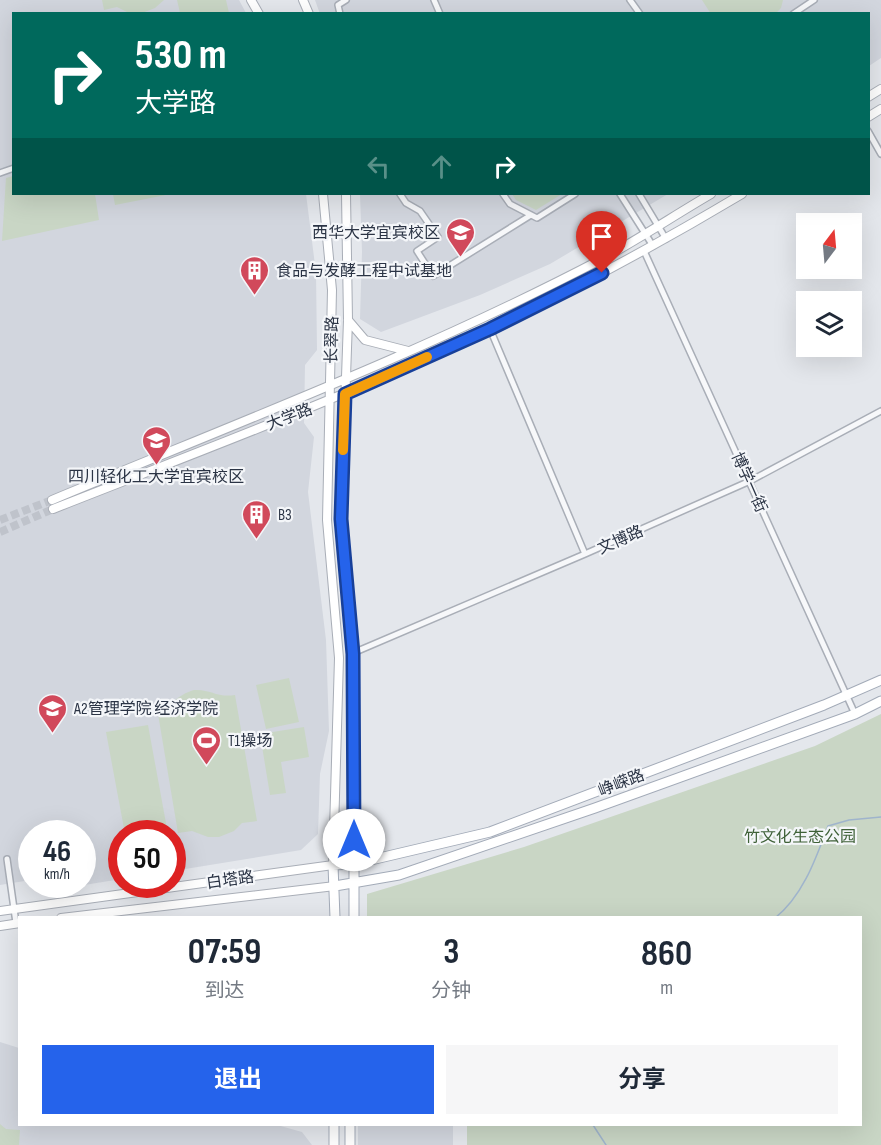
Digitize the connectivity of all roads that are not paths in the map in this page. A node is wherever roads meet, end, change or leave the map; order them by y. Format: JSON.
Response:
{"nodes":[{"id":1,"x":346,"y":0,"type":"edge"},
{"id":2,"x":814,"y":0,"type":"edge"},
{"id":3,"x":340,"y":12,"type":"edge"},
{"id":4,"x":795,"y":12,"type":"edge"},
{"id":5,"x":870,"y":135,"type":"edge"},
{"id":6,"x":881,"y":154,"type":"edge"},
{"id":7,"x":323,"y":195,"type":"edge"},
{"id":8,"x":346,"y":195,"type":"edge"},
{"id":9,"x":401,"y":195,"type":"edge"},
{"id":10,"x":504,"y":195,"type":"edge"},
{"id":11,"x":573,"y":195,"type":"edge"},
{"id":12,"x":621,"y":195,"type":"edge"},
{"id":13,"x":640,"y":195,"type":"edge"},
{"id":14,"x":709,"y":195,"type":"edge"},
{"id":15,"x":740,"y":195,"type":"edge"},
{"id":16,"x":531,"y":215,"type":"junction"},
{"id":17,"x":659,"y":225,"type":"junction"},
{"id":18,"x":646,"y":233,"type":"junction"},
{"id":19,"x":666,"y":239,"type":"junction"},
{"id":20,"x":654,"y":246,"type":"junction"},
{"id":21,"x":644,"y":251,"type":"junction"},
{"id":22,"x":348,"y":320,"type":"junction"},
{"id":23,"x":490,"y":329,"type":"junction"},
{"id":24,"x":408,"y":351,"type":"junction"},
{"id":25,"x":346,"y":378,"type":"junction"},
{"id":26,"x":330,"y":385,"type":"junction"},
{"id":27,"x":345,"y":394,"type":"junction"},
{"id":28,"x":330,"y":400,"type":"junction"},
{"id":29,"x":881,"y":411,"type":"edge"},
{"id":30,"x":750,"y":481,"type":"junction"},
{"id":31,"x":52,"y":500,"type":"tunnel mouth"},
{"id":32,"x":53,"y":509,"type":"tunnel mouth"},
{"id":33,"x":585,"y":554,"type":"junction"},
{"id":34,"x":353,"y":654,"type":"junction"},
{"id":35,"x":881,"y":680,"type":"edge"},
{"id":36,"x":846,"y":695,"type":"junction"},
{"id":37,"x":881,"y":701,"type":"edge"},
{"id":38,"x":855,"y":714,"type":"junction"},
{"id":39,"x":7,"y":859,"type":"dead end"},
{"id":40,"x":354,"y":864,"type":"junction"},
{"id":41,"x":333,"y":865,"type":"junction"},
{"id":42,"x":355,"y":884,"type":"junction"},
{"id":43,"x":335,"y":886,"type":"junction"},
{"id":44,"x":14,"y":909,"type":"junction"},
{"id":45,"x":0,"y":911,"type":"edge"},
{"id":46,"x":78,"y":916,"type":"edge"},
{"id":47,"x":335,"y":916,"type":"edge"},
{"id":48,"x":354,"y":916,"type":"edge"},
{"id":49,"x":18,"y":923,"type":"edge"},
{"id":50,"x":0,"y":926,"type":"edge"},
{"id":51,"x":334,"y":1126,"type":"edge"},
{"id":52,"x":350,"y":1126,"type":"edge"},
{"id":53,"x":334,"y":1145,"type":"edge"},
{"id":54,"x":350,"y":1145,"type":"edge"}],
"edges":[{"from":1,"to":3,"type":"street"},
{"from":2,"to":4,"type":"street"},
{"from":5,"to":6,"type":"street"},
{"from":7,"to":26,"type":"main road","name":"长翠路"},
{"from":8,"to":22,"type":"main road","name":"长翠路"},
{"from":9,"to":16,"type":"street"},
{"from":10,"to":16,"type":"street"},
{"from":11,"to":16,"type":"street"},
{"from":12,"to":18,"type":"street"},
{"from":13,"to":17,"type":"street"},
{"from":14,"to":17,"type":"main road","name":"大学路"},
{"from":15,"to":19,"type":"main road","name":"大学路"},
{"from":17,"to":18,"type":"main road","name":"大学路"},
{"from":17,"to":19,"type":"street"},
{"from":18,"to":20,"type":"street"},
{"from":18,"to":24,"type":"main road","name":"大学路"},
{"from":19,"to":20,"type":"main road","name":"大学路"},
{"from":20,"to":21,"type":"main road","name":"大学路"},
{"from":21,"to":23,"type":"main road","name":"大学路"},
{"from":21,"to":30,"type":"street","name":"博学一街"},
{"from":22,"to":24,"type":"main road"},
{"from":22,"to":25,"type":"main road","name":"长翠路"},
{"from":23,"to":27,"type":"main road","name":"大学路"},
{"from":23,"to":33,"type":"street"},
{"from":24,"to":25,"type":"main road","name":"大学路"},
{"from":25,"to":26,"type":"main road","name":"大学路"},
{"from":25,"to":27,"type":"main road","name":"长翠路"},
{"from":26,"to":28,"type":"main road","name":"长翠路"},
{"from":26,"to":31,"type":"main road","name":"大学路"},
{"from":27,"to":28,"type":"main road","name":"大学路"},
{"from":27,"to":34,"type":"main road","name":"长翠路"},
{"from":28,"to":32,"type":"main road","name":"大学路"},
{"from":28,"to":41,"type":"main road","name":"长翠路"},
{"from":29,"to":30,"type":"street","name":"文博路"},
{"from":30,"to":33,"type":"street","name":"文博路"},
{"from":30,"to":36,"type":"street","name":"博学一街"},
{"from":33,"to":34,"type":"street","name":"文博路"},
{"from":34,"to":40,"type":"main road","name":"长翠路"},
{"from":35,"to":36,"type":"main road","name":"峥嵘路"},
{"from":36,"to":38,"type":"street","name":"博学一街"},
{"from":36,"to":40,"type":"main road","name":"峥嵘路"},
{"from":37,"to":38,"type":"main road","name":"峥嵘路"},
{"from":38,"to":42,"type":"main road","name":"峥嵘路"},
{"from":39,"to":44,"type":"street"},
{"from":40,"to":41,"type":"main road","name":"白塔路"},
{"from":40,"to":42,"type":"main road","name":"长翠路"},
{"from":41,"to":43,"type":"main road","name":"长翠路"},
{"from":41,"to":44,"type":"main road","name":"白塔路"},
{"from":42,"to":43,"type":"main road","name":"白塔路"},
{"from":42,"to":48,"type":"main road","name":"长翠路"},
{"from":43,"to":46,"type":"main road","name":"白塔路"},
{"from":43,"to":47,"type":"main road","name":"长翠路"},
{"from":44,"to":45,"type":"main road","name":"白塔路"},
{"from":44,"to":49,"type":"street"},
{"from":49,"to":50,"type":"main road"},
{"from":51,"to":53,"type":"main road"},
{"from":52,"to":54,"type":"main road"}]}
